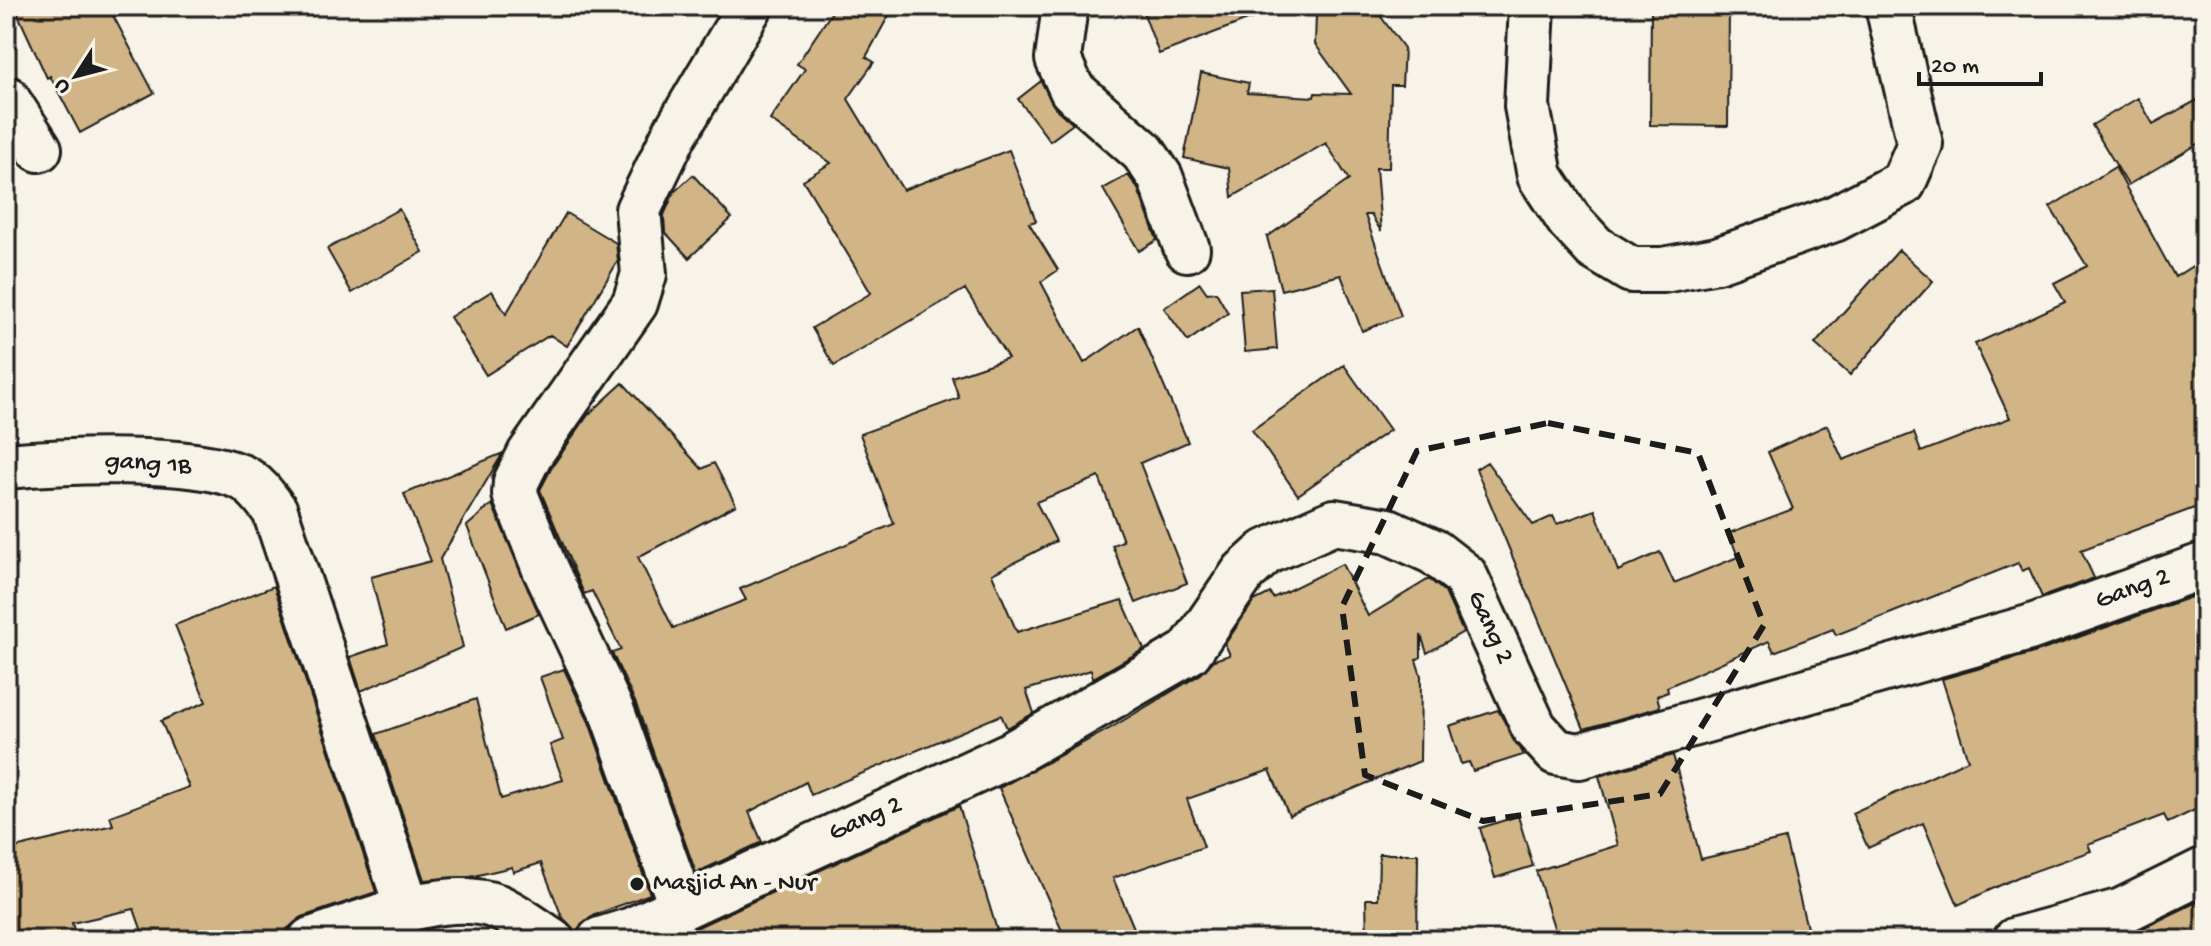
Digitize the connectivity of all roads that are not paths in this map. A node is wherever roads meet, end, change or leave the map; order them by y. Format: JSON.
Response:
{"nodes":[{"id":1,"x":750,"y":6,"type":"edge"},
{"id":2,"x":1065,"y":6,"type":"edge"},
{"id":3,"x":1532,"y":6,"type":"edge"},
{"id":4,"x":1888,"y":6,"type":"edge"},
{"id":5,"x":6,"y":98,"type":"edge"},
{"id":6,"x":39,"y":149,"type":"dead end"},
{"id":7,"x":1187,"y":249,"type":"dead end"},
{"id":8,"x":6,"y":466,"type":"edge"},
{"id":9,"x":2205,"y":565,"type":"edge"},
{"id":10,"x":2205,"y":870,"type":"edge"},
{"id":11,"x":681,"y":905,"type":"junction"},
{"id":12,"x":431,"y":917,"type":"edge"},
{"id":13,"x":311,"y":940,"type":"edge"},
{"id":14,"x":551,"y":940,"type":"edge"},
{"id":15,"x":600,"y":940,"type":"edge"},
{"id":16,"x":2016,"y":940,"type":"edge"}],
"edges":[{"from":1,"to":11,"type":"street"},
{"from":2,"to":7,"type":"street"},
{"from":3,"to":4,"type":"street"},
{"from":5,"to":6,"type":"street"},
{"from":8,"to":12,"type":"street","name":"gang 1B"},
{"from":9,"to":11,"type":"street","name":"Gang 2"},
{"from":10,"to":16,"type":"street"},
{"from":11,"to":15,"type":"street","name":"Gang 2"},
{"from":12,"to":13,"type":"street"},
{"from":12,"to":14,"type":"street"}]}
